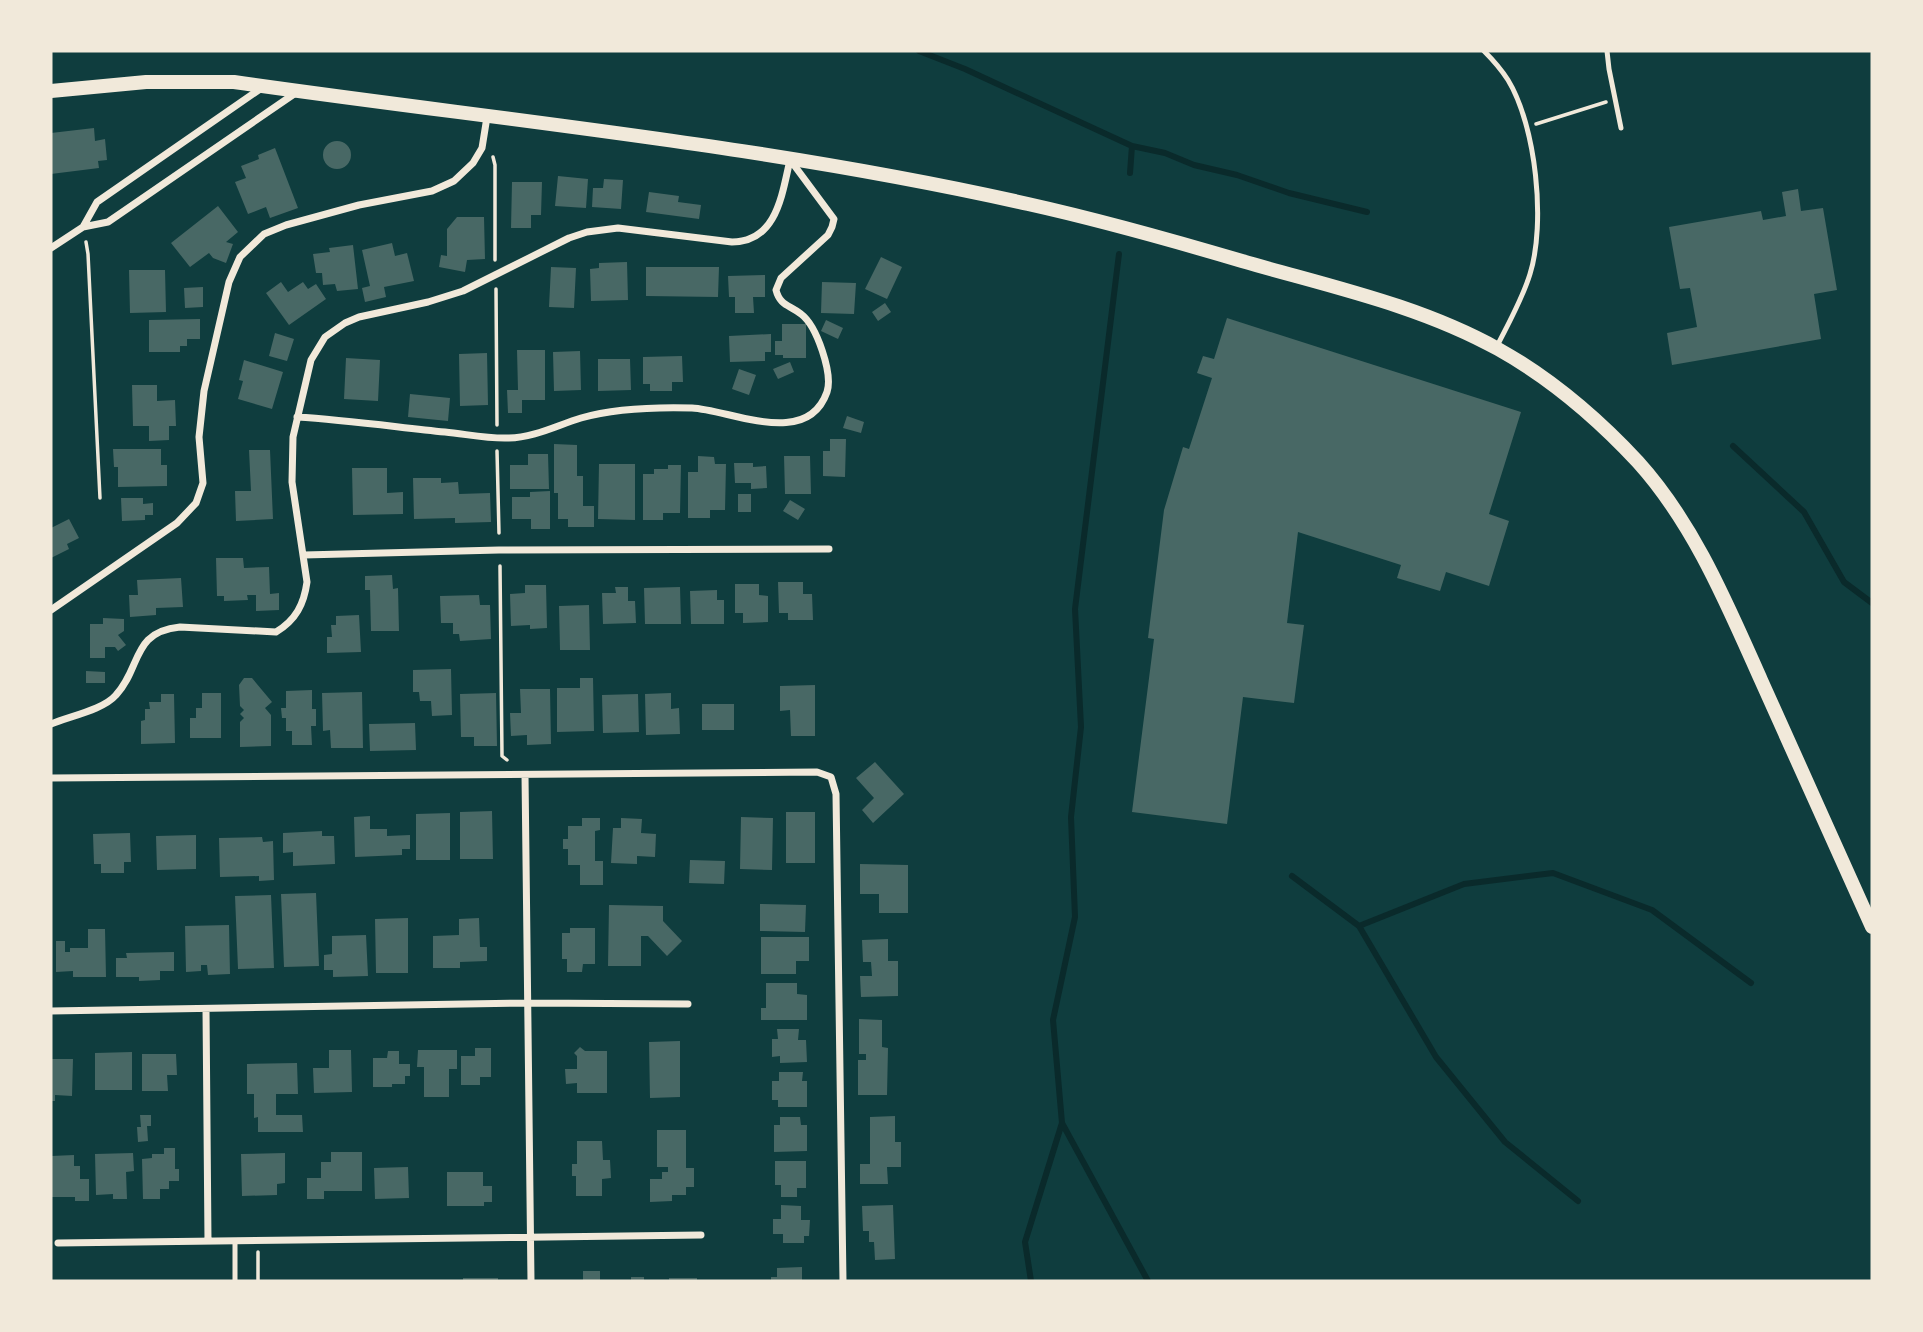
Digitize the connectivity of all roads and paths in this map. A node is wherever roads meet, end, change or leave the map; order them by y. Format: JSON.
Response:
{"nodes":[{"id":1,"x":1484,"y":51,"type":"edge"},
{"id":2,"x":1607,"y":51,"type":"edge"},
{"id":3,"x":265,"y":86,"type":"junction"},
{"id":4,"x":300,"y":90,"type":"junction"},
{"id":5,"x":51,"y":91,"type":"edge"},
{"id":6,"x":1614,"y":99,"type":"junction"},
{"id":7,"x":487,"y":117,"type":"junction"},
{"id":8,"x":1526,"y":127,"type":"junction"},
{"id":9,"x":1621,"y":128,"type":"dead end"},
{"id":10,"x":482,"y":148,"type":"junction"},
{"id":11,"x":790,"y":160,"type":"junction"},
{"id":12,"x":83,"y":227,"type":"junction"},
{"id":13,"x":51,"y":248,"type":"edge"},
{"id":14,"x":88,"y":254,"type":"dead end"},
{"id":15,"x":495,"y":260,"type":"dead end"},
{"id":16,"x":496,"y":285,"type":"dead end"},
{"id":17,"x":1496,"y":348,"type":"junction"},
{"id":18,"x":297,"y":417,"type":"junction"},
{"id":19,"x":497,"y":427,"type":"dead end"},
{"id":20,"x":497,"y":449,"type":"dead end"},
{"id":21,"x":100,"y":498,"type":"dead end"},
{"id":22,"x":499,"y":533,"type":"dead end"},
{"id":23,"x":829,"y":549,"type":"dead end"},
{"id":24,"x":304,"y":555,"type":"junction"},
{"id":25,"x":500,"y":566,"type":"dead end"},
{"id":26,"x":51,"y":611,"type":"edge"},
{"id":27,"x":51,"y":724,"type":"edge"},
{"id":28,"x":502,"y":749,"type":"dead end"},
{"id":29,"x":525,"y":775,"type":"junction"},
{"id":30,"x":51,"y":778,"type":"edge"},
{"id":31,"x":1872,"y":927,"type":"edge"},
{"id":32,"x":528,"y":1003,"type":"junction"},
{"id":33,"x":688,"y":1004,"type":"dead end"},
{"id":34,"x":206,"y":1009,"type":"junction"},
{"id":35,"x":51,"y":1011,"type":"edge"},
{"id":36,"x":701,"y":1236,"type":"dead end"},
{"id":37,"x":531,"y":1237,"type":"junction"},
{"id":38,"x":208,"y":1241,"type":"junction"},
{"id":39,"x":235,"y":1241,"type":"junction"},
{"id":40,"x":258,"y":1241,"type":"junction"},
{"id":41,"x":58,"y":1243,"type":"dead end"},
{"id":42,"x":235,"y":1281,"type":"edge"},
{"id":43,"x":258,"y":1281,"type":"edge"},
{"id":44,"x":531,"y":1281,"type":"edge"},
{"id":45,"x":843,"y":1281,"type":"edge"}],
"edges":[{"from":1,"to":8,"type":"lane"},
{"from":2,"to":6,"type":"lane"},
{"from":3,"to":4,"type":"main road"},
{"from":3,"to":5,"type":"main road"},
{"from":3,"to":12,"type":"street"},
{"from":4,"to":7,"type":"main road"},
{"from":4,"to":12,"type":"street"},
{"from":6,"to":8,"type":"path"},
{"from":6,"to":9,"type":"lane"},
{"from":7,"to":10,"type":"street"},
{"from":7,"to":11,"type":"main road"},
{"from":8,"to":17,"type":"lane"},
{"from":10,"to":15,"type":"path"},
{"from":10,"to":26,"type":"street"},
{"from":11,"to":17,"type":"main road"},
{"from":11,"to":18,"type":"street"},
{"from":11,"to":18,"type":"street"},
{"from":12,"to":13,"type":"street"},
{"from":14,"to":21,"type":"path"},
{"from":16,"to":19,"type":"path"},
{"from":17,"to":31,"type":"main road"},
{"from":18,"to":24,"type":"street"},
{"from":20,"to":22,"type":"path"},
{"from":23,"to":24,"type":"street"},
{"from":24,"to":27,"type":"street"},
{"from":25,"to":28,"type":"path"},
{"from":29,"to":30,"type":"street"},
{"from":29,"to":32,"type":"street"},
{"from":29,"to":45,"type":"street"},
{"from":32,"to":33,"type":"street"},
{"from":32,"to":34,"type":"street"},
{"from":32,"to":37,"type":"street"},
{"from":34,"to":35,"type":"street"},
{"from":34,"to":38,"type":"street"},
{"from":36,"to":37,"type":"street"},
{"from":37,"to":40,"type":"street"},
{"from":37,"to":44,"type":"street"},
{"from":38,"to":39,"type":"street"},
{"from":38,"to":41,"type":"street"},
{"from":39,"to":40,"type":"street"},
{"from":39,"to":42,"type":"lane"},
{"from":40,"to":43,"type":"path"}]}
